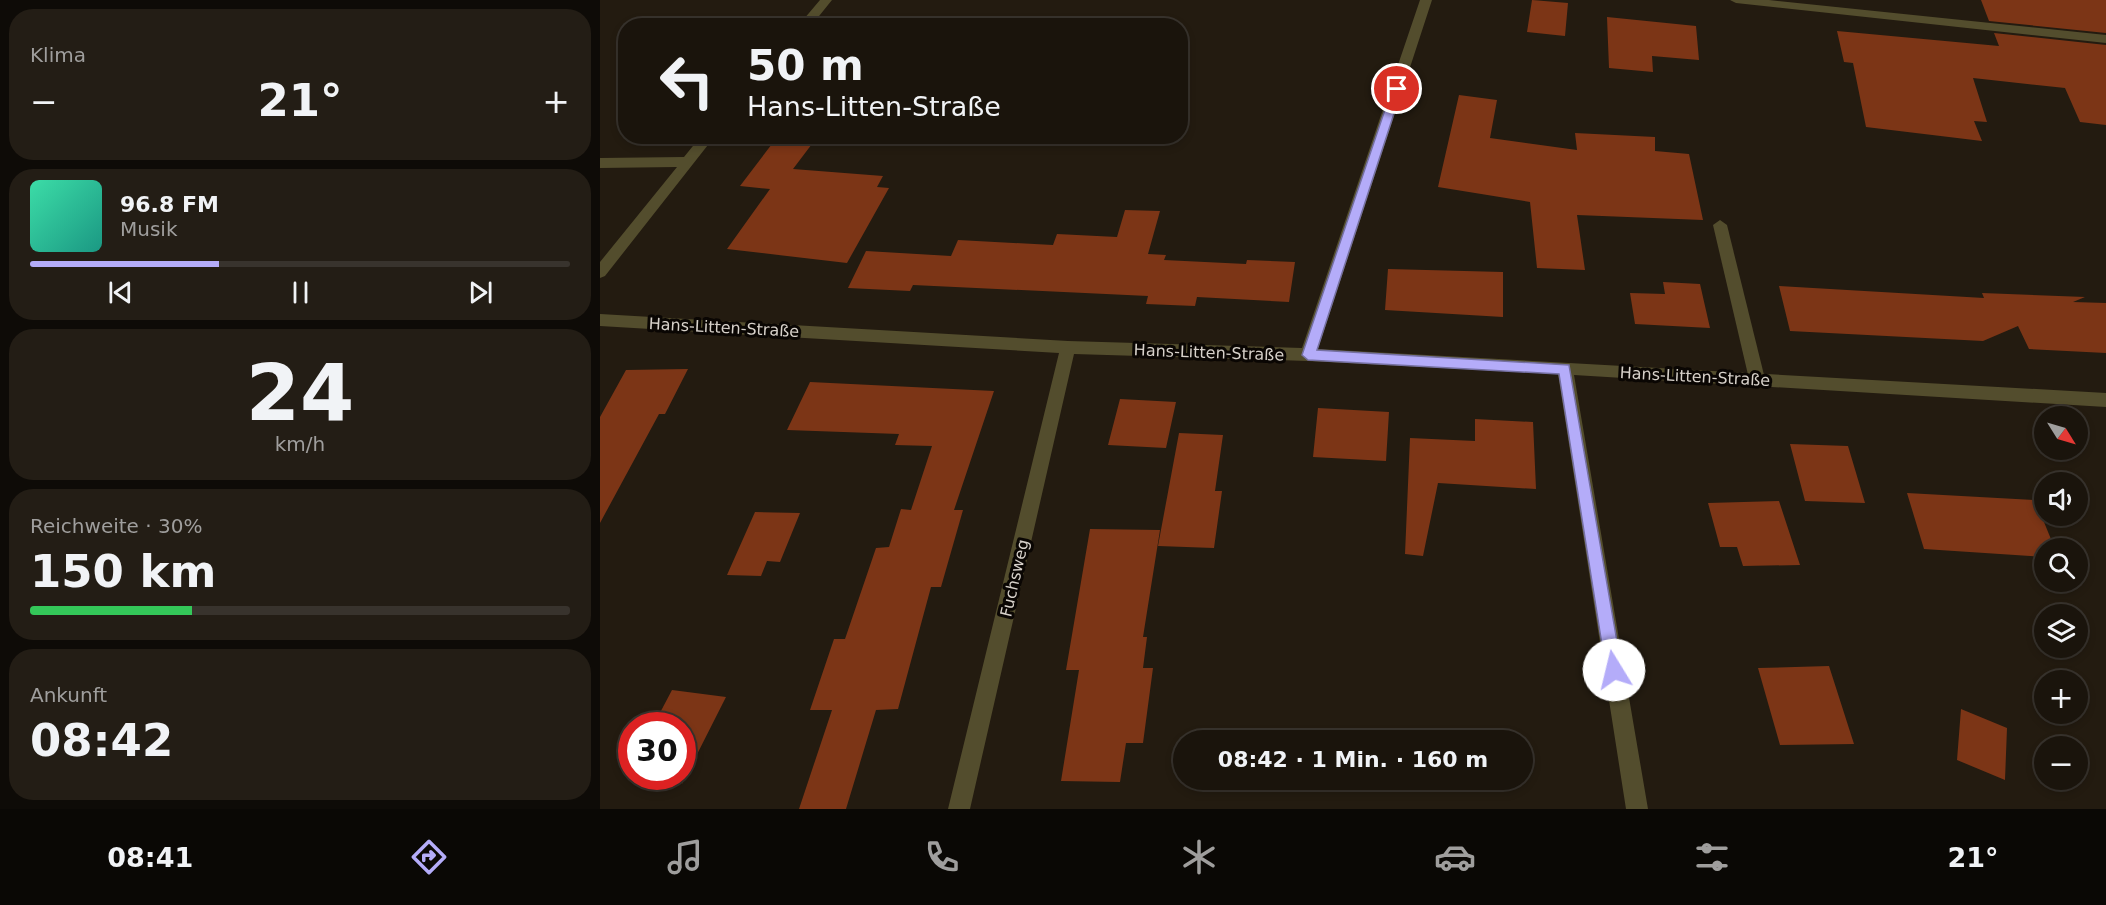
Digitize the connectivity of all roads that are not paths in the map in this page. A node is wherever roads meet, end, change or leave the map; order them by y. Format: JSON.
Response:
{"nodes":[{"id":1,"x":826,"y":0,"type":"edge"},
{"id":2,"x":1426,"y":0,"type":"edge"},
{"id":3,"x":1736,"y":0,"type":"edge"},
{"id":4,"x":811,"y":18,"type":"edge"},
{"id":5,"x":2106,"y":39,"type":"edge"},
{"id":6,"x":702,"y":144,"type":"edge"},
{"id":7,"x":687,"y":162,"type":"junction"},
{"id":8,"x":600,"y":163,"type":"edge"},
{"id":9,"x":1720,"y":225,"type":"dead end"},
{"id":10,"x":600,"y":272,"type":"edge"},
{"id":11,"x":600,"y":320,"type":"edge"},
{"id":12,"x":1068,"y":347,"type":"junction"},
{"id":13,"x":1308,"y":355,"type":"junction"},
{"id":14,"x":1564,"y":368,"type":"junction"},
{"id":15,"x":1757,"y":380,"type":"junction"},
{"id":16,"x":2106,"y":400,"type":"edge"},
{"id":17,"x":959,"y":809,"type":"edge"},
{"id":18,"x":1637,"y":809,"type":"edge"}],
"edges":[{"from":1,"to":4,"type":"street"},
{"from":2,"to":13,"type":"street"},
{"from":3,"to":5,"type":"street"},
{"from":6,"to":7,"type":"street"},
{"from":7,"to":8,"type":"street"},
{"from":7,"to":10,"type":"street"},
{"from":9,"to":15,"type":"street"},
{"from":11,"to":12,"type":"street","name":"Hans-Litten-Straße"},
{"from":12,"to":13,"type":"street","name":"Hans-Litten-Straße"},
{"from":12,"to":17,"type":"street","name":"Fuchsweg"},
{"from":13,"to":14,"type":"street","name":"Hans-Litten-Straße"},
{"from":14,"to":15,"type":"street","name":"Hans-Litten-Straße"},
{"from":14,"to":18,"type":"street"},
{"from":15,"to":16,"type":"street","name":"Hans-Litten-Straße"}]}
